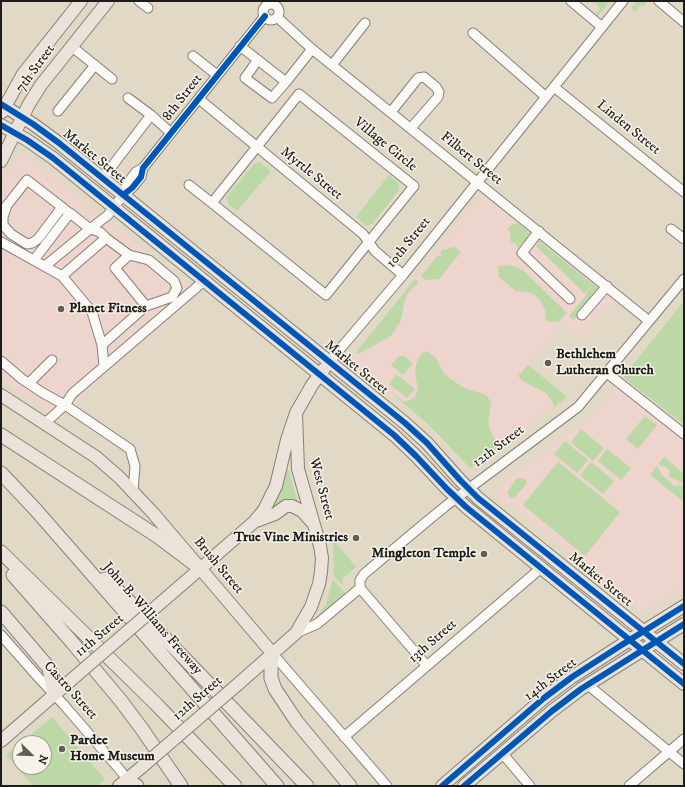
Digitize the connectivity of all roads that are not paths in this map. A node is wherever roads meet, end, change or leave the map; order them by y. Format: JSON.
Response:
{"nodes":[{"id":1,"x":81,"y":1,"type":"edge"},
{"id":2,"x":108,"y":1,"type":"edge"},
{"id":3,"x":139,"y":1,"type":"edge"},
{"id":4,"x":256,"y":1,"type":"edge"},
{"id":5,"x":571,"y":1,"type":"edge"},
{"id":6,"x":623,"y":1,"type":"edge"},
{"id":7,"x":659,"y":1,"type":"edge"},
{"id":8,"x":275,"y":3,"type":"edge"},
{"id":9,"x":148,"y":8,"type":"dead end"},
{"id":10,"x":264,"y":12,"type":"junction"},
{"id":11,"x":277,"y":17,"type":"junction"},
{"id":12,"x":365,"y":22,"type":"dead end"},
{"id":13,"x":684,"y":22,"type":"edge"},
{"id":14,"x":602,"y":27,"type":"junction"},
{"id":15,"x":473,"y":33,"type":"dead end"},
{"id":16,"x":71,"y":46,"type":"junction"},
{"id":17,"x":240,"y":46,"type":"junction"},
{"id":18,"x":312,"y":49,"type":"junction"},
{"id":19,"x":193,"y":56,"type":"dead end"},
{"id":20,"x":257,"y":61,"type":"junction"},
{"id":21,"x":95,"y":65,"type":"junction"},
{"id":22,"x":332,"y":65,"type":"junction"},
{"id":23,"x":217,"y":75,"type":"junction"},
{"id":24,"x":112,"y":79,"type":"dead end"},
{"id":25,"x":286,"y":82,"type":"junction"},
{"id":26,"x":554,"y":87,"type":"junction"},
{"id":27,"x":546,"y":97,"type":"junction"},
{"id":28,"x":128,"y":98,"type":"dead end"},
{"id":29,"x":198,"y":99,"type":"junction"},
{"id":30,"x":2,"y":108,"type":"edge"},
{"id":31,"x":58,"y":111,"type":"dead end"},
{"id":32,"x":391,"y":112,"type":"junction"},
{"id":33,"x":151,"y":115,"type":"junction"},
{"id":34,"x":22,"y":118,"type":"junction"},
{"id":35,"x":1,"y":125,"type":"edge"},
{"id":36,"x":411,"y":128,"type":"junction"},
{"id":37,"x":15,"y":132,"type":"junction"},
{"id":38,"x":171,"y":133,"type":"junction"},
{"id":39,"x":256,"y":147,"type":"junction"},
{"id":40,"x":1,"y":161,"type":"edge"},
{"id":41,"x":103,"y":178,"type":"junction"},
{"id":42,"x":477,"y":181,"type":"junction"},
{"id":43,"x":189,"y":185,"type":"dead end"},
{"id":44,"x":684,"y":192,"type":"edge"},
{"id":45,"x":123,"y":194,"type":"junction"},
{"id":46,"x":212,"y":203,"type":"junction"},
{"id":47,"x":7,"y":205,"type":"junction"},
{"id":48,"x":113,"y":207,"type":"junction"},
{"id":49,"x":66,"y":210,"type":"junction"},
{"id":50,"x":1,"y":213,"type":"edge"},
{"id":51,"x":90,"y":229,"type":"junction"},
{"id":52,"x":672,"y":229,"type":"dead end"},
{"id":53,"x":539,"y":232,"type":"junction"},
{"id":54,"x":106,"y":238,"type":"junction"},
{"id":55,"x":684,"y":239,"type":"edge"},
{"id":56,"x":1,"y":242,"type":"edge"},
{"id":57,"x":368,"y":242,"type":"junction"},
{"id":58,"x":129,"y":255,"type":"junction"},
{"id":59,"x":34,"y":260,"type":"junction"},
{"id":60,"x":45,"y":266,"type":"junction"},
{"id":61,"x":402,"y":275,"type":"junction"},
{"id":62,"x":62,"y":276,"type":"junction"},
{"id":63,"x":684,"y":279,"type":"edge"},
{"id":64,"x":204,"y":281,"type":"junction"},
{"id":65,"x":607,"y":286,"type":"junction"},
{"id":66,"x":570,"y":299,"type":"dead end"},
{"id":67,"x":146,"y":306,"type":"junction"},
{"id":68,"x":582,"y":315,"type":"dead end"},
{"id":69,"x":650,"y":321,"type":"junction"},
{"id":70,"x":102,"y":346,"type":"junction"},
{"id":71,"x":52,"y":360,"type":"dead end"},
{"id":72,"x":1,"y":361,"type":"edge"},
{"id":73,"x":330,"y":362,"type":"junction"},
{"id":74,"x":104,"y":366,"type":"junction"},
{"id":75,"x":607,"y":372,"type":"junction"},
{"id":76,"x":319,"y":375,"type":"junction"},
{"id":77,"x":28,"y":383,"type":"junction"},
{"id":78,"x":1,"y":395,"type":"edge"},
{"id":79,"x":65,"y":405,"type":"junction"},
{"id":80,"x":296,"y":413,"type":"junction"},
{"id":81,"x":44,"y":424,"type":"junction"},
{"id":82,"x":684,"y":434,"type":"edge"},
{"id":83,"x":1,"y":435,"type":"edge"},
{"id":84,"x":1,"y":473,"type":"edge"},
{"id":85,"x":468,"y":489,"type":"junction"},
{"id":86,"x":133,"y":491,"type":"junction"},
{"id":87,"x":456,"y":498,"type":"junction"},
{"id":88,"x":254,"y":522,"type":"junction"},
{"id":89,"x":314,"y":525,"type":"junction"},
{"id":90,"x":1,"y":552,"type":"edge"},
{"id":91,"x":74,"y":554,"type":"junction"},
{"id":92,"x":1,"y":561,"type":"edge"},
{"id":93,"x":541,"y":568,"type":"junction"},
{"id":94,"x":201,"y":569,"type":"junction"},
{"id":95,"x":321,"y":572,"type":"joint"},
{"id":96,"x":360,"y":588,"type":"junction"},
{"id":97,"x":684,"y":606,"type":"edge"},
{"id":98,"x":1,"y":612,"type":"edge"},
{"id":99,"x":684,"y":624,"type":"edge"},
{"id":100,"x":643,"y":631,"type":"junction"},
{"id":101,"x":296,"y":633,"type":"junction"},
{"id":102,"x":1,"y":635,"type":"edge"},
{"id":103,"x":630,"y":640,"type":"junction"},
{"id":104,"x":657,"y":641,"type":"junction"},
{"id":105,"x":643,"y":650,"type":"junction"},
{"id":106,"x":273,"y":654,"type":"junction"},
{"id":107,"x":684,"y":664,"type":"edge"},
{"id":108,"x":427,"y":666,"type":"junction"},
{"id":109,"x":588,"y":684,"type":"junction"},
{"id":110,"x":684,"y":684,"type":"edge"},
{"id":111,"x":54,"y":694,"type":"junction"},
{"id":112,"x":344,"y":737,"type":"junction"},
{"id":113,"x":684,"y":739,"type":"edge"},
{"id":114,"x":1,"y":741,"type":"edge"},
{"id":115,"x":669,"y":752,"type":"junction"},
{"id":116,"x":502,"y":753,"type":"junction"},
{"id":117,"x":684,"y":764,"type":"edge"},
{"id":118,"x":129,"y":784,"type":"edge"},
{"id":119,"x":181,"y":786,"type":"edge"},
{"id":120,"x":235,"y":786,"type":"edge"},
{"id":121,"x":277,"y":786,"type":"edge"},
{"id":122,"x":307,"y":786,"type":"edge"},
{"id":123,"x":350,"y":786,"type":"edge"},
{"id":124,"x":387,"y":786,"type":"edge"},
{"id":125,"x":442,"y":786,"type":"edge"},
{"id":126,"x":464,"y":786,"type":"edge"},
{"id":127,"x":530,"y":786,"type":"edge"},
{"id":128,"x":629,"y":786,"type":"edge"}],
"edges":[{"from":1,"to":30,"type":"main road","name":"7th Street"},
{"from":2,"to":16,"type":"main road","name":"7th Street"},
{"from":3,"to":9,"type":"street"},
{"from":4,"to":10,"type":"street"},
{"from":5,"to":14,"type":"street"},
{"from":6,"to":14,"type":"street","name":"10th Street"},
{"from":7,"to":13,"type":"street"},
{"from":8,"to":10,"type":"street"},
{"from":8,"to":11,"type":"street"},
{"from":10,"to":11,"type":"street"},
{"from":10,"to":17,"type":"street","name":"8th Street"},
{"from":11,"to":18,"type":"street","name":"Filbert Street"},
{"from":12,"to":22,"type":"street"},
{"from":14,"to":26,"type":"street","name":"10th Street"},
{"from":15,"to":27,"type":"street"},
{"from":16,"to":21,"type":"street"},
{"from":16,"to":34,"type":"main road","name":"7th Street"},
{"from":17,"to":20,"type":"street"},
{"from":17,"to":23,"type":"street","name":"8th Street"},
{"from":18,"to":22,"type":"street","name":"Filbert Street"},
{"from":18,"to":25,"type":"street"},
{"from":19,"to":23,"type":"street"},
{"from":20,"to":25,"type":"street"},
{"from":20,"to":25,"type":"street"},
{"from":21,"to":24,"type":"street"},
{"from":21,"to":31,"type":"street"},
{"from":22,"to":32,"type":"street","name":"Filbert Street"},
{"from":23,"to":29,"type":"street","name":"8th Street"},
{"from":26,"to":27,"type":"street","name":"10th Street"},
{"from":26,"to":44,"type":"street","name":"Linden Street"},
{"from":27,"to":42,"type":"street","name":"10th Street"},
{"from":28,"to":33,"type":"street"},
{"from":29,"to":38,"type":"street","name":"8th Street"},
{"from":29,"to":39,"type":"street","name":"Myrtle Street"},
{"from":30,"to":34,"type":"main road","name":"Market Street"},
{"from":32,"to":36,"type":"street","name":"Filbert Street"},
{"from":32,"to":36,"type":"street"},
{"from":33,"to":38,"type":"street"},
{"from":33,"to":41,"type":"street"},
{"from":34,"to":37,"type":"main road","name":"7th Street"},
{"from":34,"to":41,"type":"main road","name":"Market Street"},
{"from":35,"to":37,"type":"main road","name":"Market Street"},
{"from":36,"to":42,"type":"street","name":"Filbert Street"},
{"from":37,"to":40,"type":"main road","name":"7th Street"},
{"from":37,"to":48,"type":"main road","name":"Market Street"},
{"from":38,"to":45,"type":"street","name":"8th Street"},
{"from":39,"to":46,"type":"street","name":"Village Circle"},
{"from":39,"to":57,"type":"street","name":"Myrtle Street"},
{"from":39,"to":57,"type":"street","name":"Village Circle"},
{"from":41,"to":45,"type":"main road","name":"Market Street"},
{"from":42,"to":53,"type":"street","name":"Filbert Street"},
{"from":42,"to":61,"type":"street","name":"10th Street"},
{"from":43,"to":46,"type":"street","name":"Village Circle"},
{"from":45,"to":48,"type":"street","name":"8th Street"},
{"from":45,"to":73,"type":"main road","name":"Market Street"},
{"from":46,"to":57,"type":"street","name":"Village Circle"},
{"from":47,"to":49,"type":"street"},
{"from":47,"to":49,"type":"street"},
{"from":47,"to":50,"type":"street"},
{"from":48,"to":51,"type":"street","name":"8th Street"},
{"from":48,"to":64,"type":"main road","name":"Market Street"},
{"from":49,"to":51,"type":"street"},
{"from":49,"to":59,"type":"street"},
{"from":51,"to":54,"type":"street"},
{"from":51,"to":60,"type":"street","name":"8th Street"},
{"from":52,"to":55,"type":"street"},
{"from":53,"to":65,"type":"street","name":"Filbert Street"},
{"from":53,"to":66,"type":"street"},
{"from":54,"to":58,"type":"street"},
{"from":54,"to":62,"type":"street"},
{"from":56,"to":59,"type":"street"},
{"from":57,"to":61,"type":"street","name":"Myrtle Street"},
{"from":58,"to":67,"type":"street"},
{"from":58,"to":67,"type":"street"},
{"from":59,"to":60,"type":"street"},
{"from":60,"to":62,"type":"street"},
{"from":61,"to":73,"type":"street","name":"10th Street"},
{"from":62,"to":70,"type":"street"},
{"from":63,"to":69,"type":"street","name":"12th Street"},
{"from":64,"to":74,"type":"street"},
{"from":64,"to":76,"type":"main road","name":"Market Street"},
{"from":65,"to":68,"type":"street"},
{"from":65,"to":69,"type":"street","name":"Filbert Street"},
{"from":67,"to":70,"type":"street"},
{"from":69,"to":75,"type":"street","name":"12th Street"},
{"from":70,"to":74,"type":"street"},
{"from":71,"to":77,"type":"street"},
{"from":72,"to":77,"type":"street"},
{"from":73,"to":76,"type":"main road","name":"10th Street"},
{"from":73,"to":85,"type":"main road","name":"Market Street"},
{"from":74,"to":79,"type":"street"},
{"from":75,"to":82,"type":"street"},
{"from":75,"to":85,"type":"street","name":"12th Street"},
{"from":76,"to":80,"type":"main road","name":"10th Street"},
{"from":76,"to":87,"type":"main road","name":"Market Street"},
{"from":77,"to":79,"type":"street"},
{"from":78,"to":81,"type":"main road","name":"Brush Street"},
{"from":79,"to":81,"type":"street"},
{"from":79,"to":86,"type":"street"},
{"from":80,"to":88,"type":"main road","name":"10th Street"},
{"from":80,"to":89,"type":"main road","name":"West Street"},
{"from":81,"to":86,"type":"main road","name":"Brush Street"},
{"from":83,"to":94,"type":"highway"},
{"from":84,"to":91,"type":"highway","name":"John B. Williams Freeway"},
{"from":85,"to":87,"type":"street","name":"12th Street"},
{"from":85,"to":100,"type":"main road","name":"Market Street"},
{"from":86,"to":94,"type":"main road","name":"Brush Street"},
{"from":87,"to":93,"type":"main road","name":"Market Street"},
{"from":87,"to":96,"type":"street","name":"12th Street"},
{"from":88,"to":89,"type":"main road"},
{"from":88,"to":94,"type":"main road","name":"11th Street"},
{"from":89,"to":95,"type":"main road","name":"West Street"},
{"from":90,"to":120,"type":"highway"},
{"from":91,"to":121,"type":"highway","name":"John B. Williams Freeway"},
{"from":91,"to":122,"type":"highway"},
{"from":92,"to":119,"type":"highway"},
{"from":93,"to":103,"type":"main road","name":"Market Street"},
{"from":93,"to":108,"type":"street","name":"13th Street"},
{"from":94,"to":106,"type":"main road","name":"Brush Street"},
{"from":94,"to":111,"type":"main road","name":"11th Street","bridge":true},
{"from":95,"to":101,"type":"main road","name":"12th Street"},
{"from":96,"to":101,"type":"street","name":"12th Street"},
{"from":96,"to":108,"type":"street"},
{"from":97,"to":100,"type":"main road","name":"14th Street"},
{"from":98,"to":111,"type":"highway"},
{"from":99,"to":104,"type":"main road","name":"14th Street"},
{"from":100,"to":103,"type":"main road","name":"14th Street"},
{"from":100,"to":104,"type":"main road","name":"Market Street"},
{"from":101,"to":106,"type":"main road","name":"12th Street"},
{"from":102,"to":111,"type":"street","name":"Castro Street"},
{"from":103,"to":105,"type":"main road","name":"Market Street"},
{"from":103,"to":125,"type":"main road","name":"14th Street"},
{"from":104,"to":105,"type":"main road","name":"14th Street"},
{"from":104,"to":107,"type":"main road","name":"Market Street"},
{"from":105,"to":109,"type":"main road","name":"14th Street"},
{"from":105,"to":110,"type":"main road","name":"Market Street"},
{"from":106,"to":112,"type":"street","name":"Brush Street"},
{"from":106,"to":118,"type":"main road","name":"12th Street","bridge":true},
{"from":106,"to":123,"type":"highway"},
{"from":108,"to":112,"type":"street","name":"13th Street"},
{"from":109,"to":115,"type":"street"},
{"from":109,"to":116,"type":"main road","name":"14th Street"},
{"from":111,"to":114,"type":"main road","name":"11th Street"},
{"from":111,"to":118,"type":"street","name":"Castro Street"},
{"from":112,"to":124,"type":"street","name":"Brush Street"},
{"from":113,"to":115,"type":"street"},
{"from":115,"to":117,"type":"street"},
{"from":115,"to":128,"type":"street"},
{"from":116,"to":126,"type":"main road","name":"14th Street"},
{"from":116,"to":127,"type":"street"}]}
